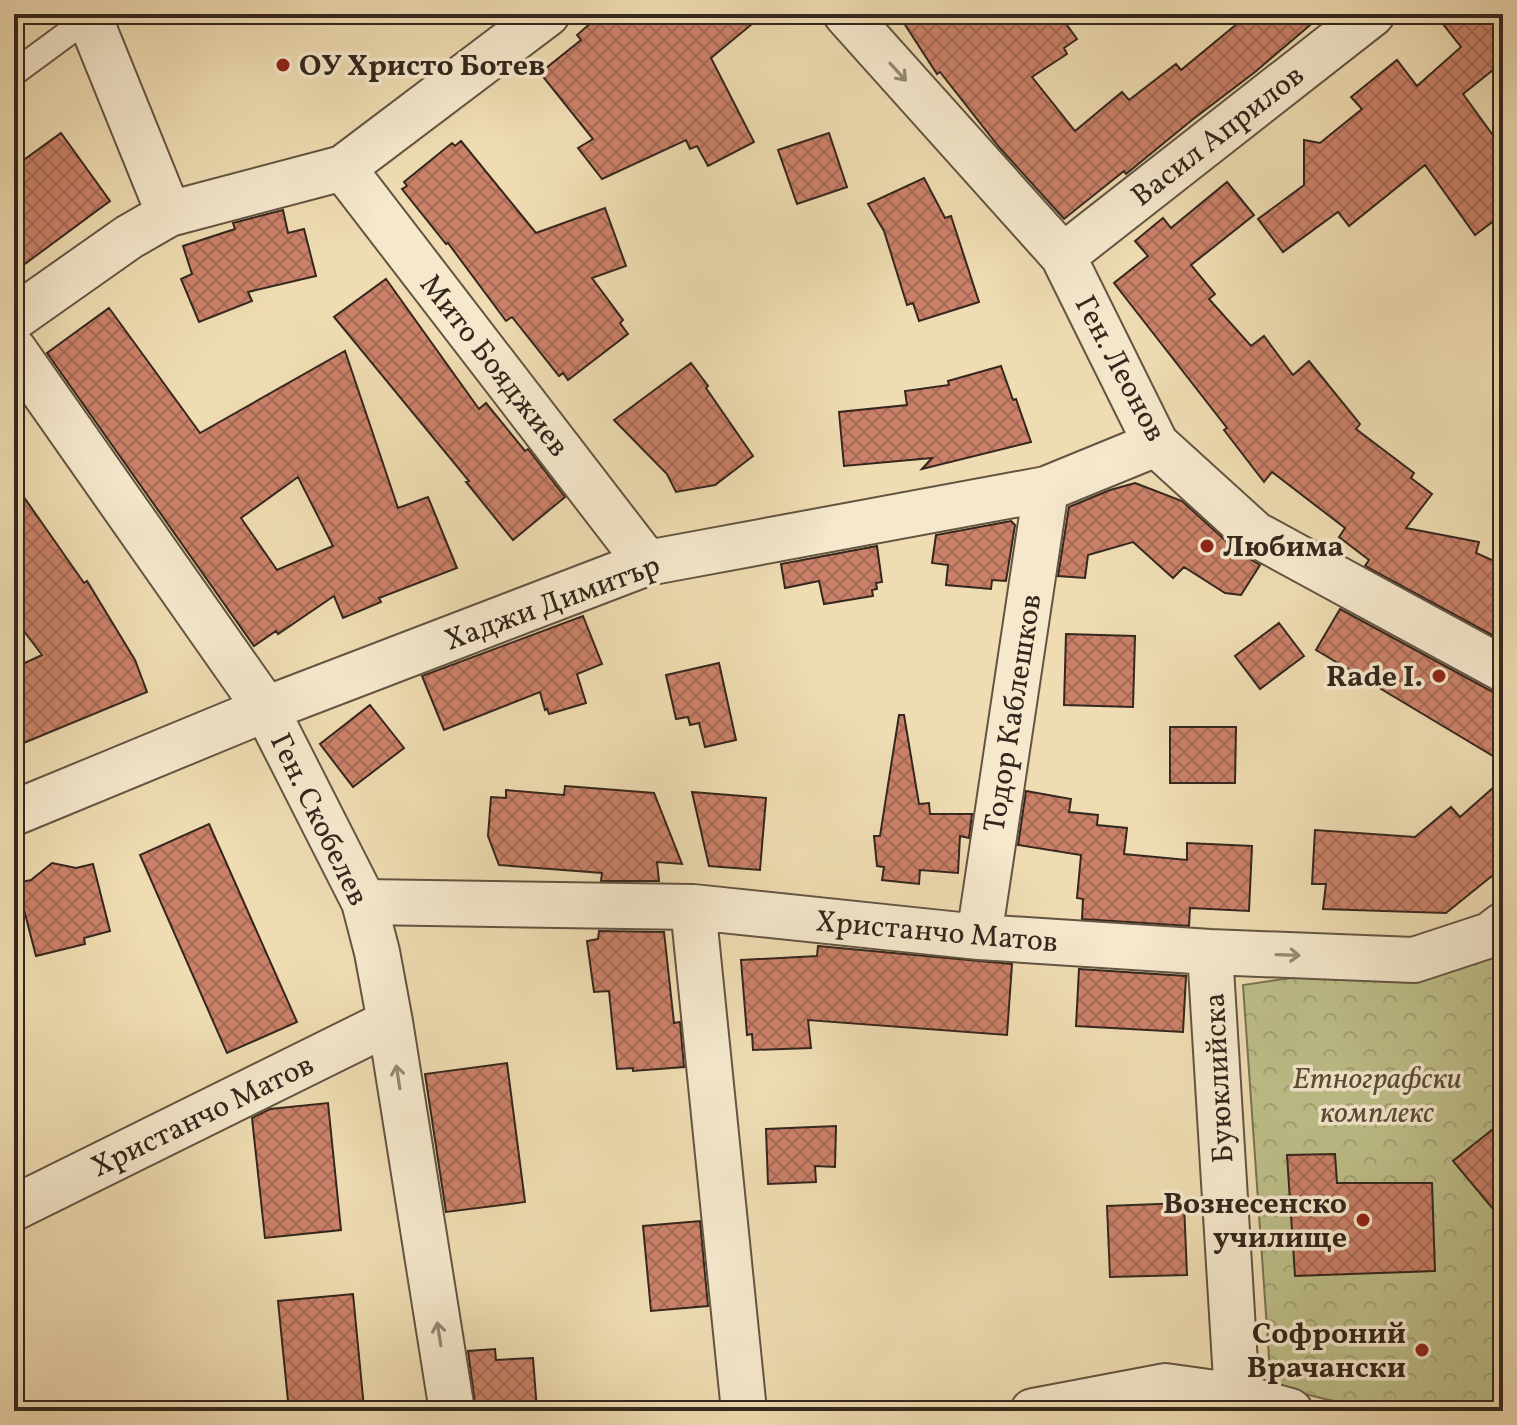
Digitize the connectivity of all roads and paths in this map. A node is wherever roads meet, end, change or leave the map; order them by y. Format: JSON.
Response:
{"nodes":[{"id":1,"x":547,"y":14,"type":"edge"},
{"id":2,"x":846,"y":14,"type":"edge"},
{"id":3,"x":1372,"y":14,"type":"edge"},
{"id":4,"x":89,"y":16,"type":"edge"},
{"id":5,"x":14,"y":73,"type":"edge"},
{"id":6,"x":343,"y":168,"type":"junction"},
{"id":7,"x":169,"y":214,"type":"junction"},
{"id":8,"x":1063,"y":256,"type":"junction"},
{"id":9,"x":14,"y":318,"type":"edge"},
{"id":10,"x":14,"y":350,"type":"edge"},
{"id":11,"x":1156,"y":444,"type":"junction"},
{"id":12,"x":1046,"y":489,"type":"junction"},
{"id":13,"x":647,"y":563,"type":"junction"},
{"id":14,"x":1503,"y":669,"type":"edge"},
{"id":15,"x":266,"y":709,"type":"junction"},
{"id":16,"x":14,"y":813,"type":"edge"},
{"id":17,"x":364,"y":902,"type":"junction"},
{"id":18,"x":693,"y":907,"type":"junction"},
{"id":19,"x":1503,"y":925,"type":"edge"},
{"id":20,"x":979,"y":937,"type":"junction"},
{"id":21,"x":1210,"y":952,"type":"junction"},
{"id":22,"x":390,"y":1022,"type":"junction"},
{"id":23,"x":14,"y":1208,"type":"edge"},
{"id":24,"x":1237,"y":1396,"type":"junction"},
{"id":25,"x":452,"y":1411,"type":"edge"},
{"id":26,"x":744,"y":1411,"type":"edge"},
{"id":27,"x":1033,"y":1411,"type":"edge"},
{"id":28,"x":1290,"y":1411,"type":"edge"}],
"edges":[{"from":1,"to":6,"type":"street"},
{"from":2,"to":8,"type":"street","name":"Ген. Леонов","one_way":true},
{"from":3,"to":8,"type":"street","name":"Васил Априлов"},
{"from":4,"to":5,"type":"lane"},
{"from":4,"to":7,"type":"street"},
{"from":6,"to":7,"type":"street"},
{"from":6,"to":13,"type":"street","name":"Мито Бояджиев"},
{"from":7,"to":9,"type":"street"},
{"from":8,"to":11,"type":"street","name":"Ген. Леонов"},
{"from":10,"to":15,"type":"street","name":"Ген. Скобелев"},
{"from":11,"to":12,"type":"street","name":"Хаджи Димитър"},
{"from":11,"to":14,"type":"street","name":"Ген. Леонов"},
{"from":12,"to":13,"type":"street","name":"Хаджи Димитър"},
{"from":12,"to":20,"type":"street","name":"Тодор Каблешков"},
{"from":13,"to":15,"type":"street","name":"Хаджи Димитър"},
{"from":15,"to":16,"type":"street","name":"Хаджи Димитър"},
{"from":15,"to":17,"type":"street","name":"Ген. Скобелев"},
{"from":17,"to":18,"type":"street","name":"Христанчо Матов"},
{"from":17,"to":22,"type":"street","name":"Ген. Скобелев"},
{"from":18,"to":20,"type":"street","name":"Христанчо Матов"},
{"from":18,"to":26,"type":"street"},
{"from":21,"to":19,"type":"street","name":"Христанчо Матов","one_way":true},
{"from":20,"to":21,"type":"street","name":"Христанчо Матов"},
{"from":21,"to":24,"type":"street","name":"Буюклийска"},
{"from":22,"to":23,"type":"street","name":"Христанчо Матов"},
{"from":25,"to":22,"type":"street","name":"Ген. Скобелев","one_way":true},
{"from":24,"to":27,"type":"street"},
{"from":24,"to":28,"type":"street"}]}
